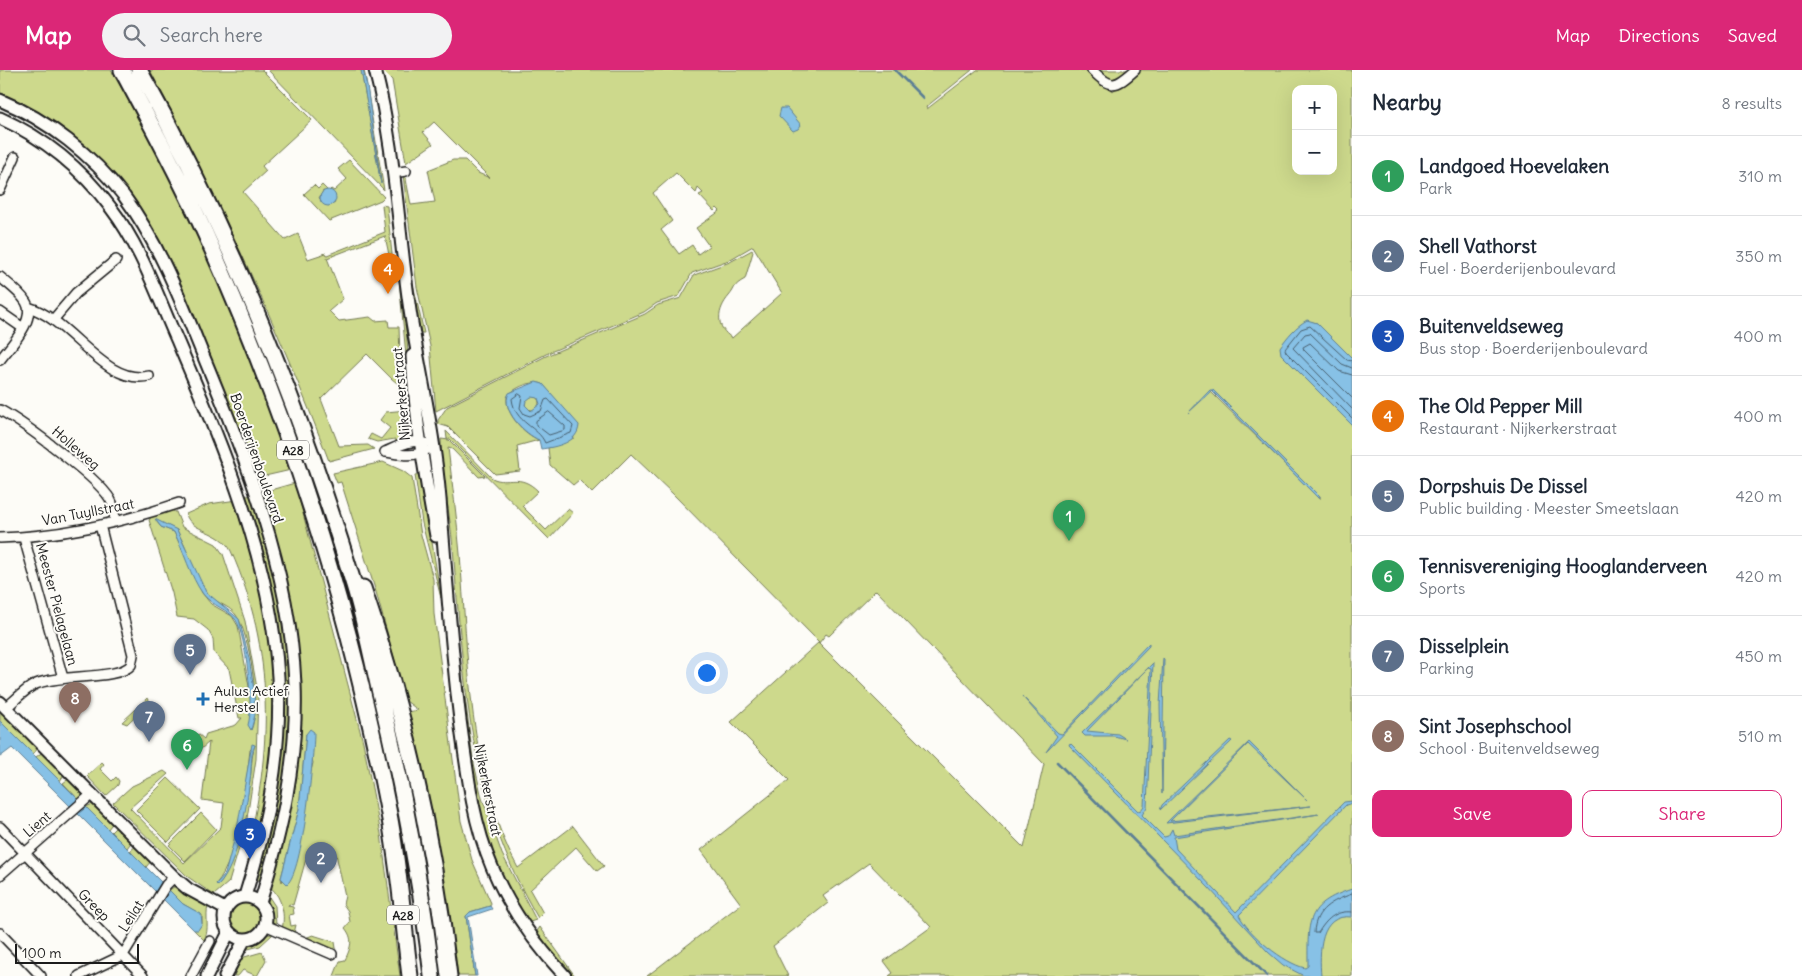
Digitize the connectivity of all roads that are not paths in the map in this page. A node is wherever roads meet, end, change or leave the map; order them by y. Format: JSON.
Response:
{"nodes":[{"id":1,"x":122,"y":70,"type":"edge"},
{"id":2,"x":139,"y":70,"type":"edge"},
{"id":3,"x":375,"y":70,"type":"edge"},
{"id":4,"x":1092,"y":70,"type":"edge"},
{"id":5,"x":1134,"y":70,"type":"edge"},
{"id":6,"x":0,"y":100,"type":"edge"},
{"id":7,"x":0,"y":118,"type":"edge"},
{"id":8,"x":15,"y":157,"type":"dead end"},
{"id":9,"x":406,"y":171,"type":"dead end"},
{"id":10,"x":393,"y":173,"type":"junction"},
{"id":11,"x":0,"y":190,"type":"edge"},
{"id":12,"x":116,"y":260,"type":"dead end"},
{"id":13,"x":0,"y":277,"type":"edge"},
{"id":14,"x":28,"y":307,"type":"junction"},
{"id":15,"x":0,"y":312,"type":"edge"},
{"id":16,"x":411,"y":317,"type":"junction"},
{"id":17,"x":53,"y":320,"type":"junction"},
{"id":18,"x":23,"y":328,"type":"junction"},
{"id":19,"x":0,"y":360,"type":"edge"},
{"id":20,"x":149,"y":376,"type":"dead end"},
{"id":21,"x":0,"y":410,"type":"edge"},
{"id":22,"x":303,"y":433,"type":"junction"},
{"id":23,"x":419,"y":440,"type":"junction"},
{"id":24,"x":432,"y":445,"type":"junction"},
{"id":25,"x":421,"y":453,"type":"junction"},
{"id":26,"x":179,"y":503,"type":"dead end"},
{"id":27,"x":115,"y":522,"type":"junction"},
{"id":28,"x":100,"y":525,"type":"junction"},
{"id":29,"x":0,"y":538,"type":"edge"},
{"id":30,"x":24,"y":538,"type":"junction"},
{"id":31,"x":446,"y":587,"type":"junction"},
{"id":32,"x":63,"y":678,"type":"junction"},
{"id":33,"x":3,"y":705,"type":"edge"},
{"id":34,"x":88,"y":798,"type":"junction"},
{"id":35,"x":0,"y":827,"type":"edge"},
{"id":36,"x":25,"y":853,"type":"junction"},
{"id":37,"x":0,"y":875,"type":"edge"},
{"id":38,"x":170,"y":881,"type":"junction"},
{"id":39,"x":245,"y":896,"type":"junction"},
{"id":40,"x":260,"y":902,"type":"junction"},
{"id":41,"x":225,"y":909,"type":"junction"},
{"id":42,"x":265,"y":925,"type":"junction"},
{"id":43,"x":229,"y":932,"type":"junction"},
{"id":44,"x":0,"y":934,"type":"edge"},
{"id":45,"x":245,"y":939,"type":"junction"},
{"id":46,"x":210,"y":941,"type":"dead end"},
{"id":47,"x":332,"y":954,"type":"dead end"},
{"id":48,"x":123,"y":955,"type":"junction"},
{"id":49,"x":41,"y":976,"type":"edge"},
{"id":50,"x":79,"y":976,"type":"edge"},
{"id":51,"x":143,"y":976,"type":"edge"},
{"id":52,"x":191,"y":976,"type":"edge"},
{"id":53,"x":208,"y":976,"type":"edge"},
{"id":54,"x":226,"y":976,"type":"edge"},
{"id":55,"x":410,"y":976,"type":"edge"},
{"id":56,"x":432,"y":976,"type":"edge"},
{"id":57,"x":449,"y":976,"type":"edge"},
{"id":58,"x":565,"y":976,"type":"edge"}],
"edges":[{"from":1,"to":55,"type":"highway","number":"A28"},
{"from":2,"to":22,"type":"highway","number":"A28"},
{"from":3,"to":10,"type":"main road","name":"Nijkerkerstraat"},
{"from":4,"to":5,"type":"street"},
{"from":6,"to":40,"type":"main road","name":"Boerderijenboulevard"},
{"from":7,"to":39,"type":"main road"},
{"from":8,"to":11,"type":"street"},
{"from":9,"to":10,"type":"street"},
{"from":10,"to":16,"type":"main road","name":"Nijkerkerstraat"},
{"from":12,"to":17,"type":"street"},
{"from":13,"to":14,"type":"street"},
{"from":14,"to":17,"type":"street"},
{"from":14,"to":18,"type":"street"},
{"from":15,"to":18,"type":"street"},
{"from":16,"to":23,"type":"main road","name":"Nijkerkerstraat"},
{"from":16,"to":24,"type":"main road","name":"Nijkerkerstraat"},
{"from":17,"to":20,"type":"street"},
{"from":18,"to":19,"type":"street"},
{"from":21,"to":27,"type":"street","name":"Holleweg"},
{"from":22,"to":56,"type":"highway","number":"A28"},
{"from":22,"to":57,"type":"highway","number":"A28"},
{"from":23,"to":24,"type":"street"},
{"from":23,"to":25,"type":"main road","name":"Nijkerkerstraat"},
{"from":23,"to":25,"type":"street"},
{"from":24,"to":25,"type":"street"},
{"from":24,"to":31,"type":"main road","name":"Nijkerkerstraat"},
{"from":25,"to":31,"type":"main road","name":"Nijkerkerstraat"},
{"from":26,"to":27,"type":"street","name":"Van Tuyllstraat"},
{"from":27,"to":28,"type":"street","name":"Van Tuyllstraat"},
{"from":28,"to":30,"type":"street","name":"Van Tuyllstraat"},
{"from":28,"to":32,"type":"street"},
{"from":29,"to":30,"type":"street","name":"Van Tuyllstraat"},
{"from":30,"to":32,"type":"street","name":"Meester Pielagelaan"},
{"from":31,"to":58,"type":"main road","name":"Nijkerkerstraat"},
{"from":32,"to":33,"type":"street"},
{"from":33,"to":34,"type":"main road"},
{"from":34,"to":36,"type":"street","name":"Lient"},
{"from":34,"to":38,"type":"main road"},
{"from":35,"to":36,"type":"street","name":"Greep"},
{"from":36,"to":37,"type":"street","name":"Lient"},
{"from":36,"to":48,"type":"street","name":"Greep"},
{"from":38,"to":41,"type":"main road"},
{"from":38,"to":48,"type":"street","name":"Leilat"},
{"from":39,"to":40,"type":"main road"},
{"from":39,"to":41,"type":"main road"},
{"from":40,"to":42,"type":"main road"},
{"from":41,"to":43,"type":"main road"},
{"from":42,"to":45,"type":"main road"},
{"from":42,"to":47,"type":"street"},
{"from":43,"to":45,"type":"main road"},
{"from":43,"to":53,"type":"main road"},
{"from":44,"to":49,"type":"street"},
{"from":45,"to":54,"type":"main road"},
{"from":46,"to":52,"type":"street"},
{"from":48,"to":50,"type":"street"},
{"from":48,"to":51,"type":"street","name":"Greep"}]}
